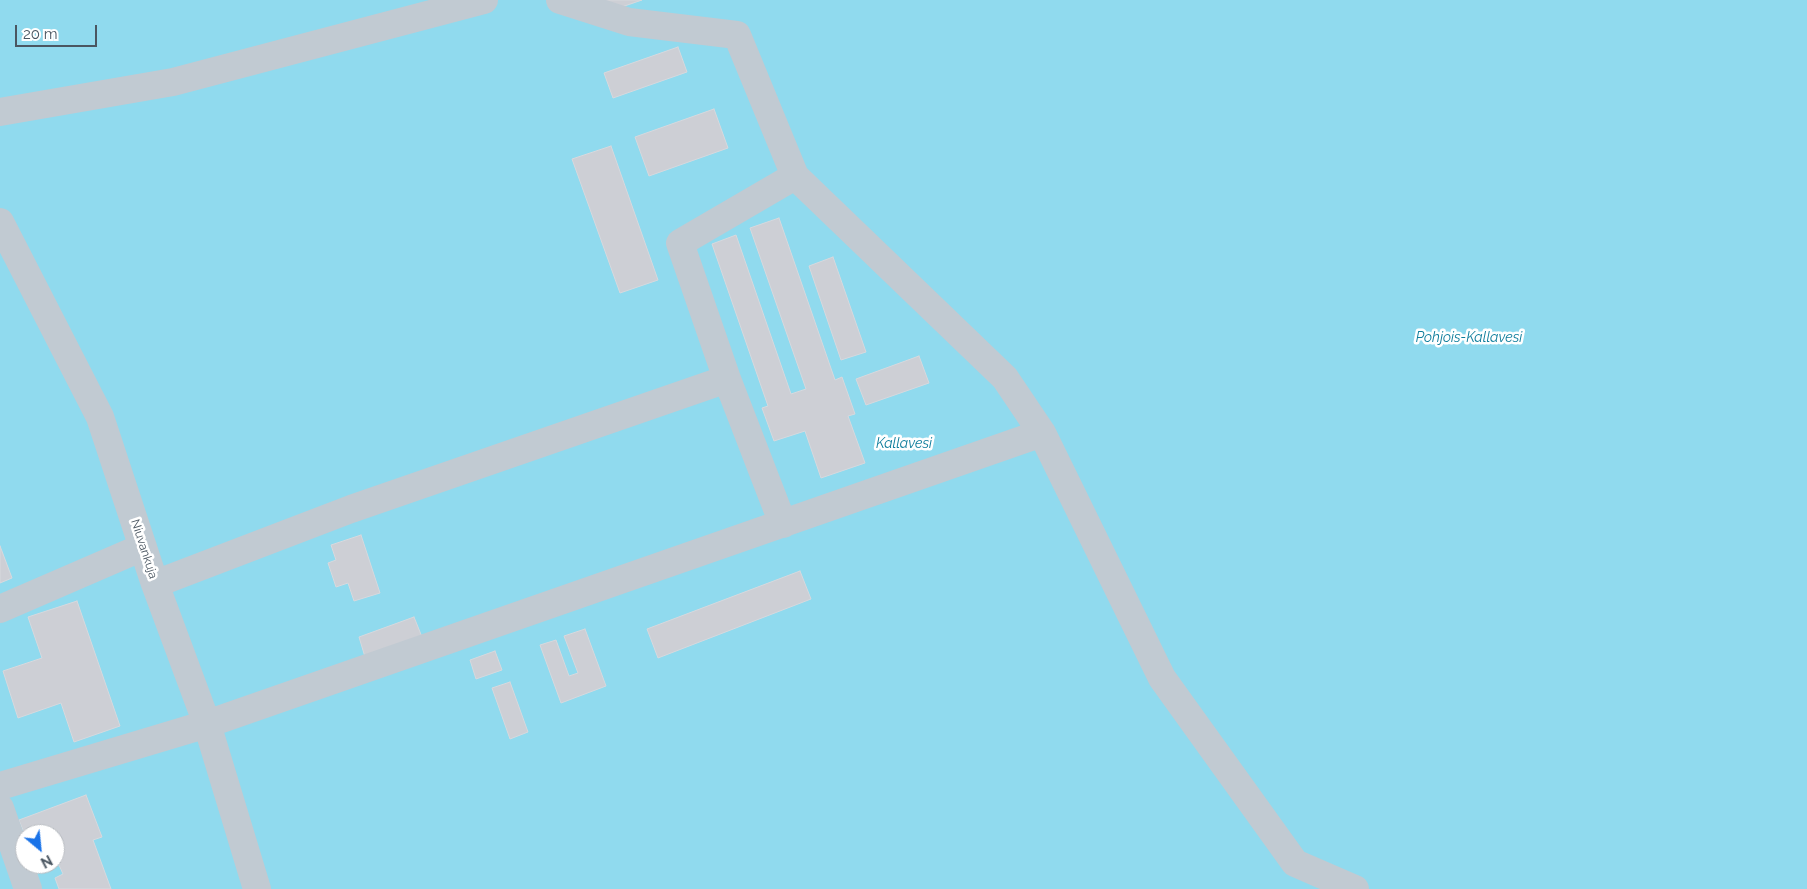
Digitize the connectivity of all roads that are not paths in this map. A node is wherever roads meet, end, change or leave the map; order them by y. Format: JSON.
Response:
{"nodes":[{"id":1,"x":484,"y":0,"type":"edge"},
{"id":2,"x":560,"y":0,"type":"edge"},
{"id":3,"x":0,"y":112,"type":"edge"},
{"id":4,"x":795,"y":176,"type":"junction"},
{"id":5,"x":0,"y":222,"type":"edge"},
{"id":6,"x":727,"y":379,"type":"junction"},
{"id":7,"x":1042,"y":433,"type":"junction"},
{"id":8,"x":782,"y":524,"type":"junction"},
{"id":9,"x":143,"y":547,"type":"junction"},
{"id":10,"x":155,"y":584,"type":"junction"},
{"id":11,"x":0,"y":609,"type":"edge"},
{"id":12,"x":207,"y":724,"type":"junction"},
{"id":13,"x":0,"y":786,"type":"edge"},
{"id":14,"x":0,"y":808,"type":"edge"},
{"id":15,"x":28,"y":889,"type":"edge"},
{"id":16,"x":257,"y":889,"type":"edge"},
{"id":17,"x":1354,"y":889,"type":"edge"}],
"edges":[{"from":1,"to":3,"type":"street"},
{"from":2,"to":4,"type":"street"},
{"from":4,"to":6,"type":"street"},
{"from":4,"to":7,"type":"street"},
{"from":5,"to":9,"type":"street","name":"Niuvankuja"},
{"from":6,"to":8,"type":"street"},
{"from":6,"to":10,"type":"street"},
{"from":7,"to":8,"type":"street"},
{"from":7,"to":17,"type":"street"},
{"from":8,"to":12,"type":"street"},
{"from":9,"to":10,"type":"street","name":"Niuvankuja"},
{"from":9,"to":11,"type":"street"},
{"from":10,"to":12,"type":"street","name":"Niuvankuja"},
{"from":12,"to":13,"type":"street"},
{"from":12,"to":16,"type":"street","name":"Niuvankuja"},
{"from":14,"to":15,"type":"street"}]}
